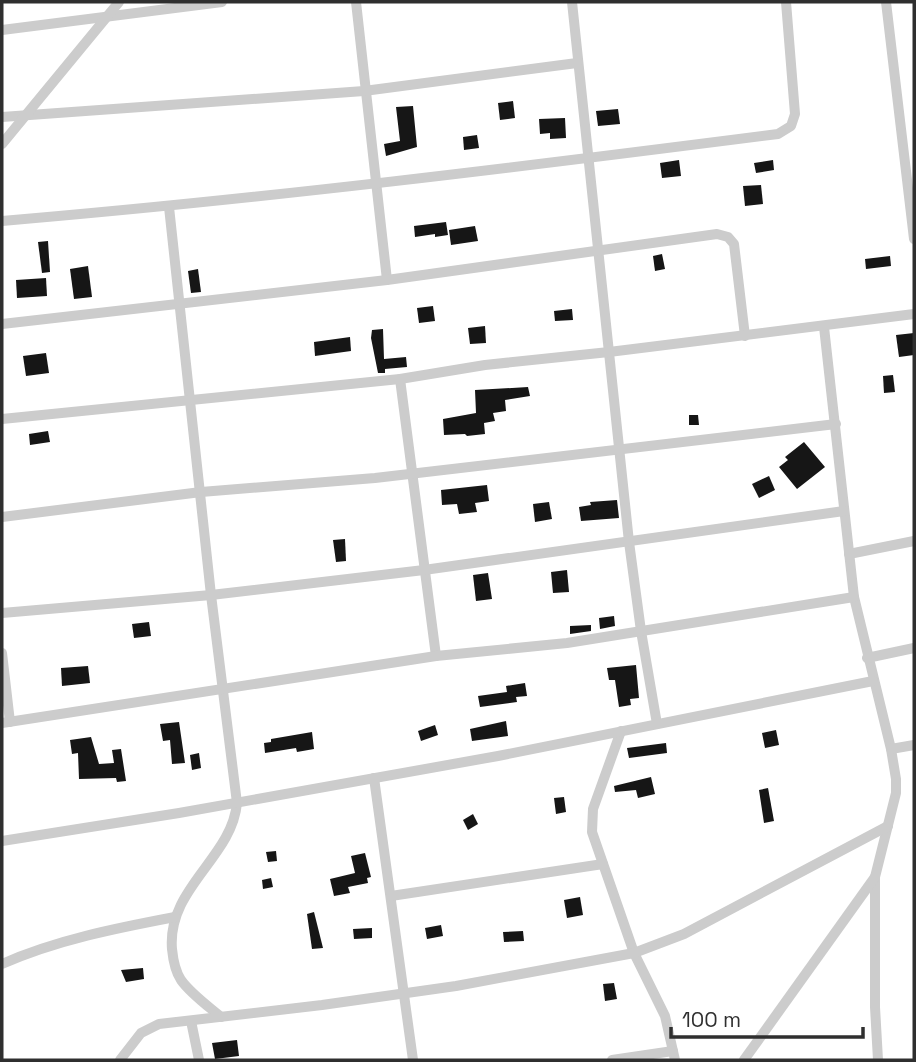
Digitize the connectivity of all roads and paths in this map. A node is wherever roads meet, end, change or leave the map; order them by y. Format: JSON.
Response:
{"nodes":[{"id":1,"x":119,"y":2,"type":"edge"},
{"id":2,"x":222,"y":2,"type":"edge"},
{"id":3,"x":356,"y":2,"type":"edge"},
{"id":4,"x":572,"y":2,"type":"edge"},
{"id":5,"x":786,"y":2,"type":"edge"},
{"id":6,"x":886,"y":2,"type":"edge"},
{"id":7,"x":107,"y":15,"type":"junction"},
{"id":8,"x":2,"y":30,"type":"edge"},
{"id":9,"x":577,"y":63,"type":"junction"},
{"id":10,"x":364,"y":91,"type":"junction"},
{"id":11,"x":2,"y":117,"type":"edge"},
{"id":12,"x":23,"y":117,"type":"junction"},
{"id":13,"x":2,"y":144,"type":"edge"},
{"id":14,"x":589,"y":158,"type":"junction"},
{"id":15,"x":375,"y":185,"type":"junction"},
{"id":16,"x":169,"y":207,"type":"junction"},
{"id":17,"x":2,"y":221,"type":"edge"},
{"id":18,"x":914,"y":239,"type":"edge"},
{"id":19,"x":598,"y":249,"type":"junction"},
{"id":20,"x":387,"y":280,"type":"junction"},
{"id":21,"x":180,"y":304,"type":"junction"},
{"id":22,"x":914,"y":314,"type":"edge"},
{"id":23,"x":2,"y":324,"type":"edge"},
{"id":24,"x":824,"y":327,"type":"junction"},
{"id":25,"x":745,"y":335,"type":"junction"},
{"id":26,"x":609,"y":352,"type":"junction"},
{"id":27,"x":400,"y":379,"type":"junction"},
{"id":28,"x":191,"y":399,"type":"junction"},
{"id":29,"x":2,"y":419,"type":"edge"},
{"id":30,"x":836,"y":424,"type":"junction"},
{"id":31,"x":619,"y":449,"type":"junction"},
{"id":32,"x":412,"y":473,"type":"junction"},
{"id":33,"x":201,"y":492,"type":"junction"},
{"id":34,"x":844,"y":511,"type":"junction"},
{"id":35,"x":2,"y":517,"type":"edge"},
{"id":36,"x":629,"y":541,"type":"junction"},
{"id":37,"x":914,"y":541,"type":"edge"},
{"id":38,"x":849,"y":554,"type":"junction"},
{"id":39,"x":425,"y":570,"type":"junction"},
{"id":40,"x":211,"y":595,"type":"junction"},
{"id":41,"x":854,"y":597,"type":"junction"},
{"id":42,"x":2,"y":614,"type":"edge"},
{"id":43,"x":641,"y":631,"type":"junction"},
{"id":44,"x":914,"y":648,"type":"edge"},
{"id":45,"x":2,"y":653,"type":"edge"},
{"id":46,"x":436,"y":656,"type":"junction"},
{"id":47,"x":867,"y":658,"type":"junction"},
{"id":48,"x":873,"y":681,"type":"junction"},
{"id":49,"x":223,"y":689,"type":"junction"},
{"id":50,"x":6,"y":722,"type":"edge"},
{"id":51,"x":657,"y":724,"type":"junction"},
{"id":52,"x":621,"y":731,"type":"junction"},
{"id":53,"x":914,"y":747,"type":"edge"},
{"id":54,"x":891,"y":749,"type":"junction"},
{"id":55,"x":374,"y":778,"type":"junction"},
{"id":56,"x":237,"y":803,"type":"junction"},
{"id":57,"x":888,"y":826,"type":"junction"},
{"id":58,"x":2,"y":841,"type":"edge"},
{"id":59,"x":603,"y":864,"type":"junction"},
{"id":60,"x":875,"y":877,"type":"junction"},
{"id":61,"x":391,"y":897,"type":"junction"},
{"id":62,"x":176,"y":917,"type":"junction"},
{"id":63,"x":634,"y":954,"type":"junction"},
{"id":64,"x":2,"y":964,"type":"edge"},
{"id":65,"x":404,"y":993,"type":"junction"},
{"id":66,"x":220,"y":1017,"type":"junction"},
{"id":67,"x":191,"y":1021,"type":"junction"},
{"id":68,"x":674,"y":1056,"type":"edge"},
{"id":69,"x":120,"y":1060,"type":"edge"},
{"id":70,"x":199,"y":1060,"type":"edge"},
{"id":71,"x":413,"y":1060,"type":"edge"},
{"id":72,"x":612,"y":1060,"type":"edge"},
{"id":73,"x":744,"y":1060,"type":"edge"},
{"id":74,"x":878,"y":1060,"type":"edge"}],
"edges":[{"from":1,"to":7,"type":"street"},
{"from":2,"to":7,"type":"street"},
{"from":3,"to":10,"type":"street"},
{"from":4,"to":9,"type":"street"},
{"from":5,"to":14,"type":"street"},
{"from":6,"to":18,"type":"street"},
{"from":7,"to":8,"type":"street"},
{"from":7,"to":12,"type":"street"},
{"from":9,"to":10,"type":"street"},
{"from":9,"to":14,"type":"street"},
{"from":10,"to":12,"type":"street"},
{"from":10,"to":15,"type":"street"},
{"from":11,"to":12,"type":"street"},
{"from":12,"to":13,"type":"street"},
{"from":14,"to":15,"type":"street"},
{"from":14,"to":19,"type":"street"},
{"from":15,"to":16,"type":"street"},
{"from":15,"to":20,"type":"street"},
{"from":16,"to":17,"type":"street"},
{"from":16,"to":21,"type":"street"},
{"from":19,"to":20,"type":"street"},
{"from":19,"to":25,"type":"street"},
{"from":19,"to":26,"type":"street"},
{"from":20,"to":21,"type":"street"},
{"from":21,"to":23,"type":"street"},
{"from":21,"to":28,"type":"street"},
{"from":22,"to":24,"type":"street"},
{"from":24,"to":25,"type":"street"},
{"from":24,"to":30,"type":"street"},
{"from":25,"to":26,"type":"street"},
{"from":26,"to":27,"type":"street"},
{"from":26,"to":31,"type":"street"},
{"from":27,"to":28,"type":"street"},
{"from":27,"to":32,"type":"street"},
{"from":28,"to":29,"type":"street"},
{"from":28,"to":33,"type":"street"},
{"from":30,"to":31,"type":"street"},
{"from":30,"to":34,"type":"street"},
{"from":31,"to":32,"type":"street"},
{"from":31,"to":36,"type":"street"},
{"from":32,"to":33,"type":"street"},
{"from":32,"to":39,"type":"street"},
{"from":33,"to":35,"type":"street"},
{"from":33,"to":40,"type":"street"},
{"from":34,"to":36,"type":"street"},
{"from":34,"to":38,"type":"street"},
{"from":36,"to":39,"type":"street"},
{"from":36,"to":43,"type":"street"},
{"from":37,"to":38,"type":"street"},
{"from":38,"to":41,"type":"street"},
{"from":39,"to":40,"type":"street"},
{"from":39,"to":46,"type":"street"},
{"from":40,"to":42,"type":"street"},
{"from":40,"to":49,"type":"street"},
{"from":41,"to":43,"type":"street"},
{"from":41,"to":47,"type":"street"},
{"from":43,"to":46,"type":"street"},
{"from":43,"to":51,"type":"street"},
{"from":44,"to":47,"type":"street"},
{"from":45,"to":50,"type":"street"},
{"from":46,"to":49,"type":"street"},
{"from":47,"to":48,"type":"street"},
{"from":48,"to":51,"type":"street"},
{"from":48,"to":54,"type":"street"},
{"from":49,"to":50,"type":"street"},
{"from":49,"to":56,"type":"street"},
{"from":51,"to":52,"type":"street"},
{"from":52,"to":55,"type":"street"},
{"from":52,"to":59,"type":"street"},
{"from":53,"to":54,"type":"street"},
{"from":54,"to":57,"type":"street"},
{"from":55,"to":56,"type":"street"},
{"from":55,"to":61,"type":"street"},
{"from":56,"to":58,"type":"street"},
{"from":56,"to":62,"type":"street"},
{"from":57,"to":60,"type":"street"},
{"from":57,"to":63,"type":"street"},
{"from":59,"to":61,"type":"street"},
{"from":59,"to":63,"type":"street"},
{"from":60,"to":73,"type":"street"},
{"from":60,"to":74,"type":"street"},
{"from":61,"to":65,"type":"street"},
{"from":62,"to":64,"type":"street"},
{"from":62,"to":66,"type":"street"},
{"from":63,"to":65,"type":"street"},
{"from":63,"to":68,"type":"street"},
{"from":65,"to":66,"type":"street"},
{"from":65,"to":71,"type":"street"},
{"from":66,"to":67,"type":"street"},
{"from":67,"to":69,"type":"street"},
{"from":67,"to":70,"type":"street"},
{"from":68,"to":72,"type":"street"}]}
